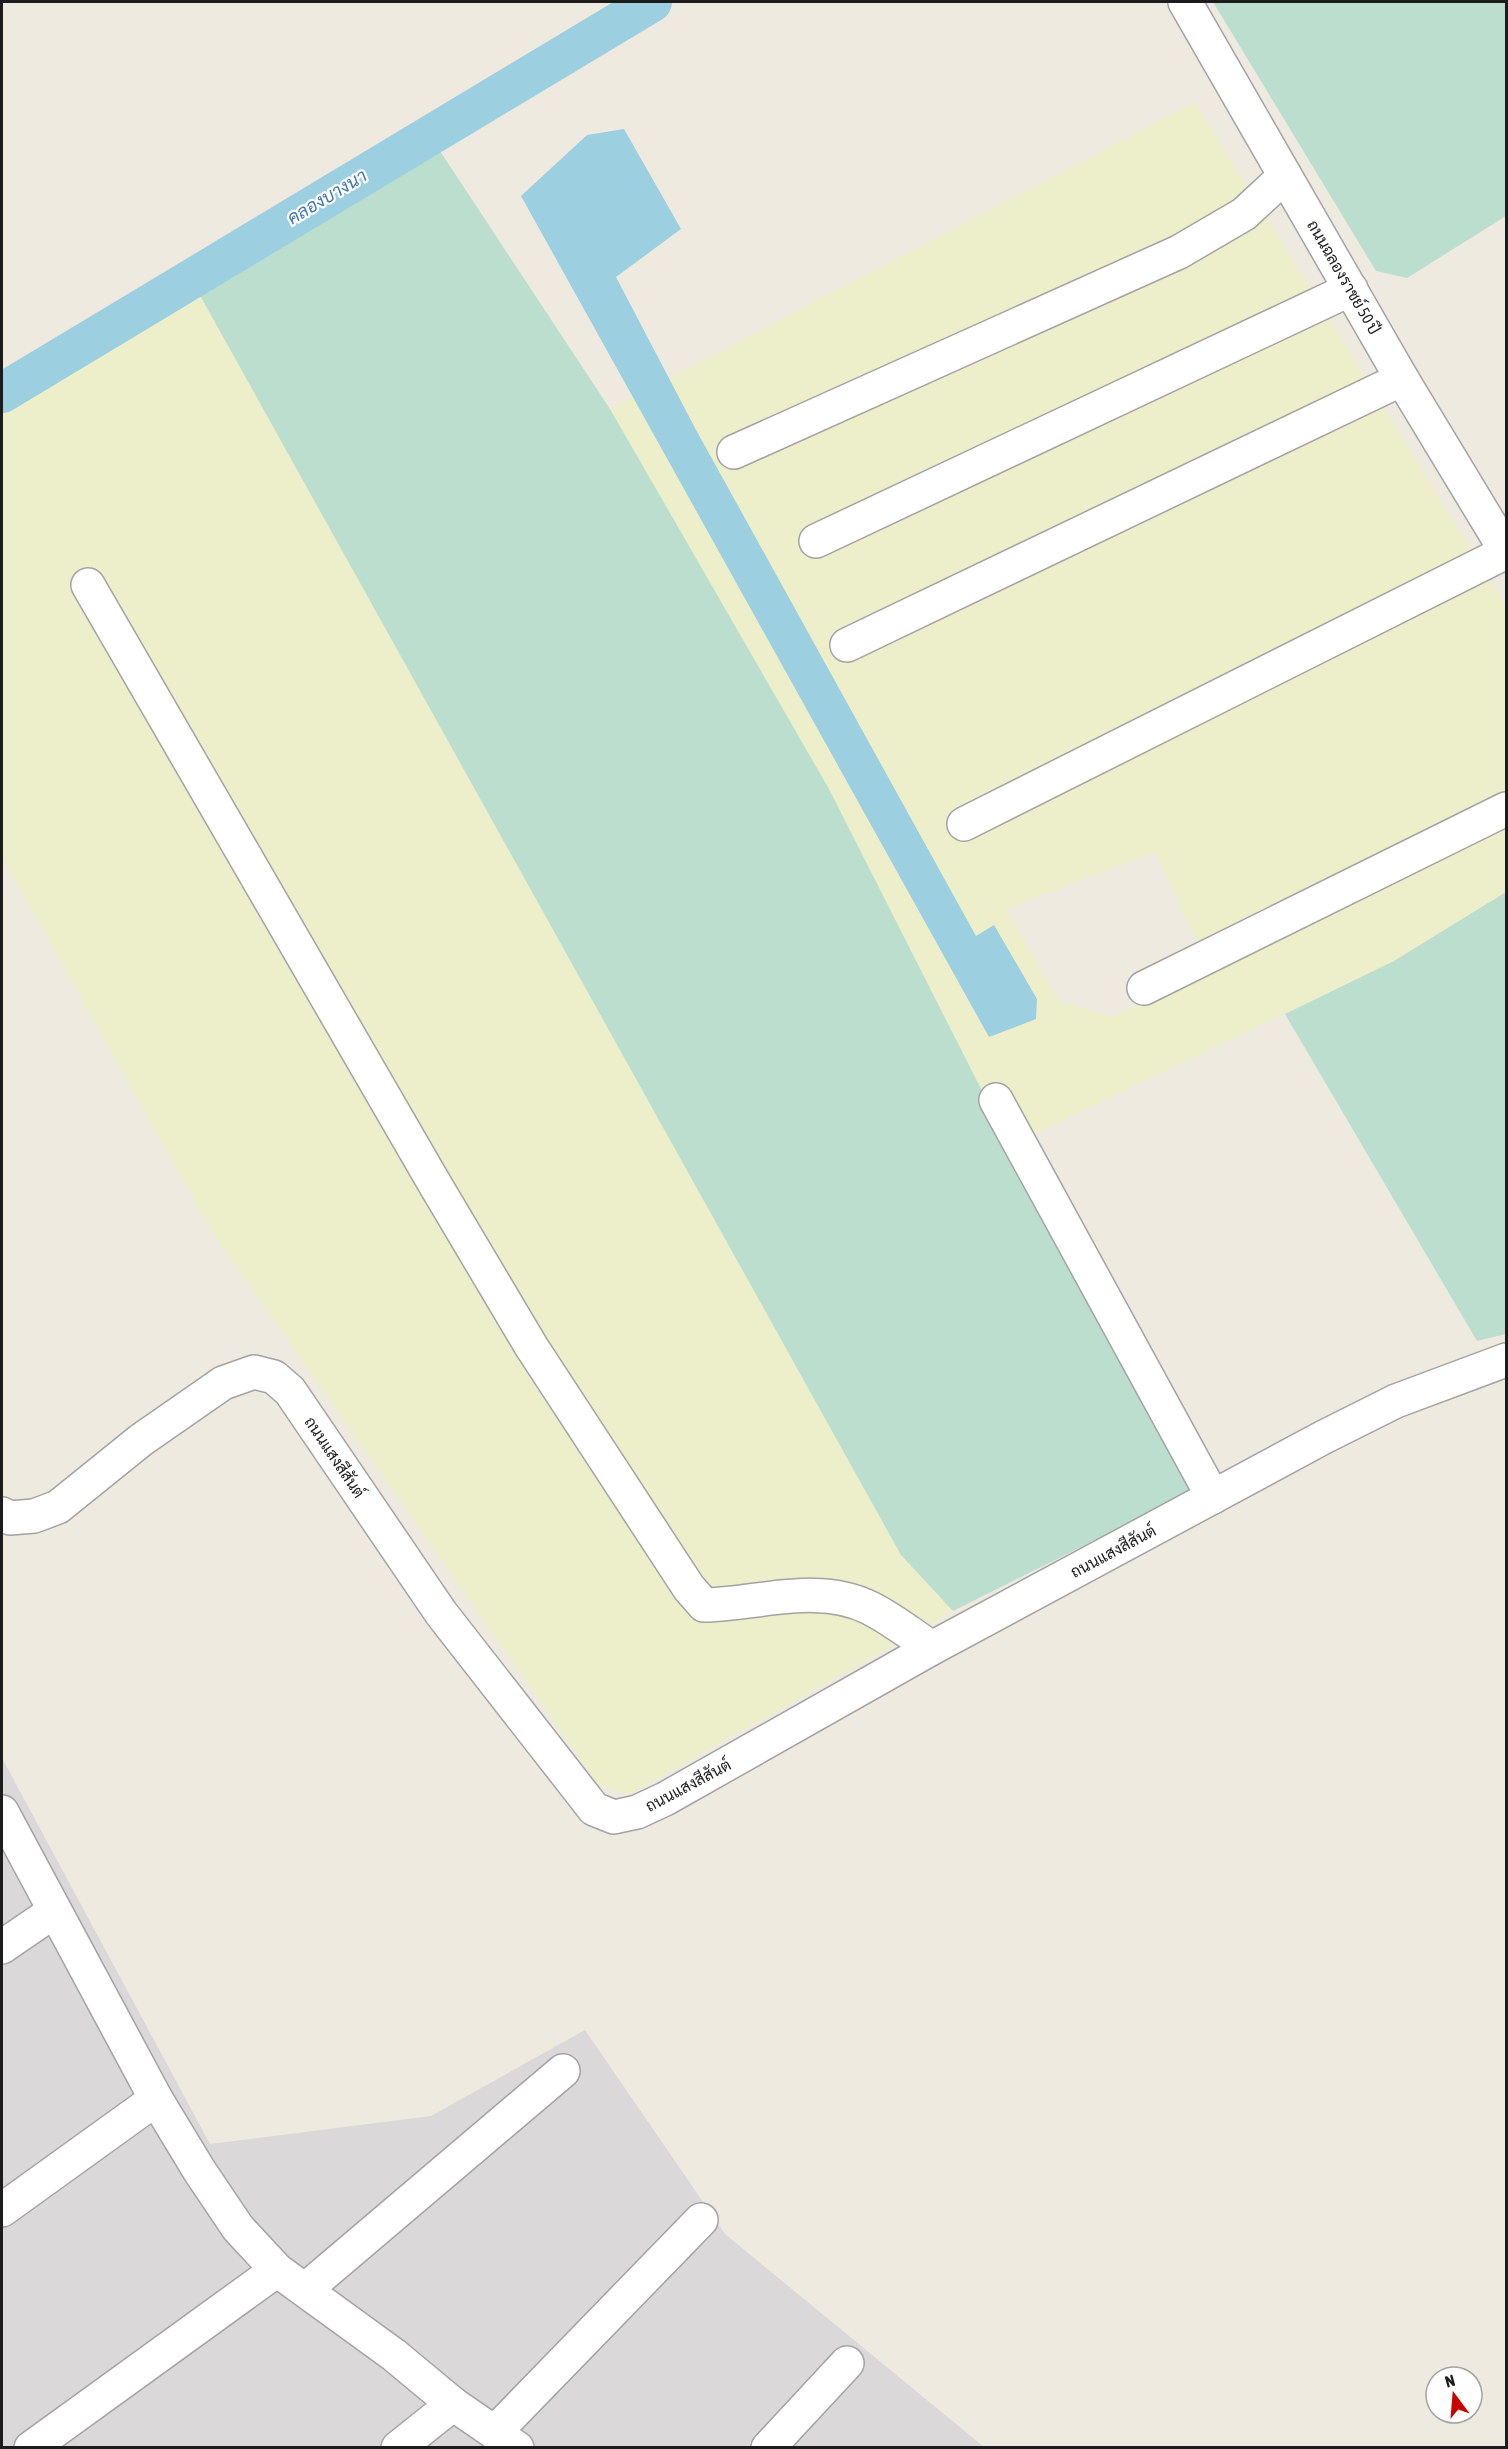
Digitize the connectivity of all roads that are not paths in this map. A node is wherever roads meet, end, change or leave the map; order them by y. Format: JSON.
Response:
{"nodes":[{"id":1,"x":1185,"y":2,"type":"edge"},
{"id":2,"x":1285,"y":176,"type":"junction"},
{"id":3,"x":1351,"y":289,"type":"junction"},
{"id":4,"x":1402,"y":379,"type":"junction"},
{"id":5,"x":734,"y":452,"type":"dead end"},
{"id":6,"x":816,"y":542,"type":"dead end"},
{"id":7,"x":1506,"y":551,"type":"edge"},
{"id":8,"x":88,"y":585,"type":"dead end"},
{"id":9,"x":847,"y":645,"type":"dead end"},
{"id":10,"x":1506,"y":808,"type":"edge"},
{"id":11,"x":964,"y":824,"type":"dead end"},
{"id":12,"x":1144,"y":988,"type":"dead end"},
{"id":13,"x":996,"y":1101,"type":"dead end"},
{"id":14,"x":1506,"y":1360,"type":"edge"},
{"id":15,"x":1213,"y":1497,"type":"junction"},
{"id":16,"x":2,"y":1514,"type":"edge"},
{"id":17,"x":932,"y":1648,"type":"junction"},
{"id":18,"x":2,"y":1812,"type":"edge"},
{"id":19,"x":53,"y":1912,"type":"junction"},
{"id":20,"x":2,"y":1947,"type":"edge"},
{"id":21,"x":562,"y":2071,"type":"dead end"},
{"id":22,"x":156,"y":2099,"type":"junction"},
{"id":23,"x":2,"y":2210,"type":"edge"},
{"id":24,"x":701,"y":2220,"type":"dead end"},
{"id":25,"x":277,"y":2270,"type":"junction"},
{"id":26,"x":306,"y":2289,"type":"junction"},
{"id":27,"x":847,"y":2363,"type":"dead end"},
{"id":28,"x":453,"y":2404,"type":"junction"},
{"id":29,"x":506,"y":2440,"type":"edge"},
{"id":30,"x":31,"y":2448,"type":"edge"},
{"id":31,"x":398,"y":2448,"type":"edge"},
{"id":32,"x":768,"y":2448,"type":"edge"}],
"edges":[{"from":1,"to":2,"type":"street","name":"ถนนฉลองราชย์ 50 ปี"},
{"from":2,"to":3,"type":"street","name":"ถนนฉลองราชย์ 50 ปี"},
{"from":2,"to":5,"type":"street"},
{"from":3,"to":4,"type":"street","name":"ถนนฉลองราชย์ 50 ปี"},
{"from":3,"to":6,"type":"street"},
{"from":4,"to":7,"type":"street","name":"ถนนฉลองราชย์ 50 ปี"},
{"from":4,"to":9,"type":"street"},
{"from":7,"to":11,"type":"street"},
{"from":8,"to":17,"type":"street"},
{"from":10,"to":12,"type":"street"},
{"from":13,"to":15,"type":"street"},
{"from":14,"to":15,"type":"street","name":"ถนนแสงสีสันต์"},
{"from":15,"to":17,"type":"street","name":"ถนนแสงสีสันต์"},
{"from":16,"to":17,"type":"street","name":"ถนนแสงสีสันต์"},
{"from":18,"to":19,"type":"street"},
{"from":19,"to":20,"type":"street"},
{"from":19,"to":22,"type":"street"},
{"from":21,"to":26,"type":"street"},
{"from":22,"to":23,"type":"street"},
{"from":22,"to":25,"type":"street"},
{"from":24,"to":29,"type":"street"},
{"from":25,"to":26,"type":"street"},
{"from":25,"to":30,"type":"street"},
{"from":26,"to":28,"type":"street"},
{"from":27,"to":32,"type":"street"},
{"from":28,"to":29,"type":"street"},
{"from":28,"to":31,"type":"street"}]}
